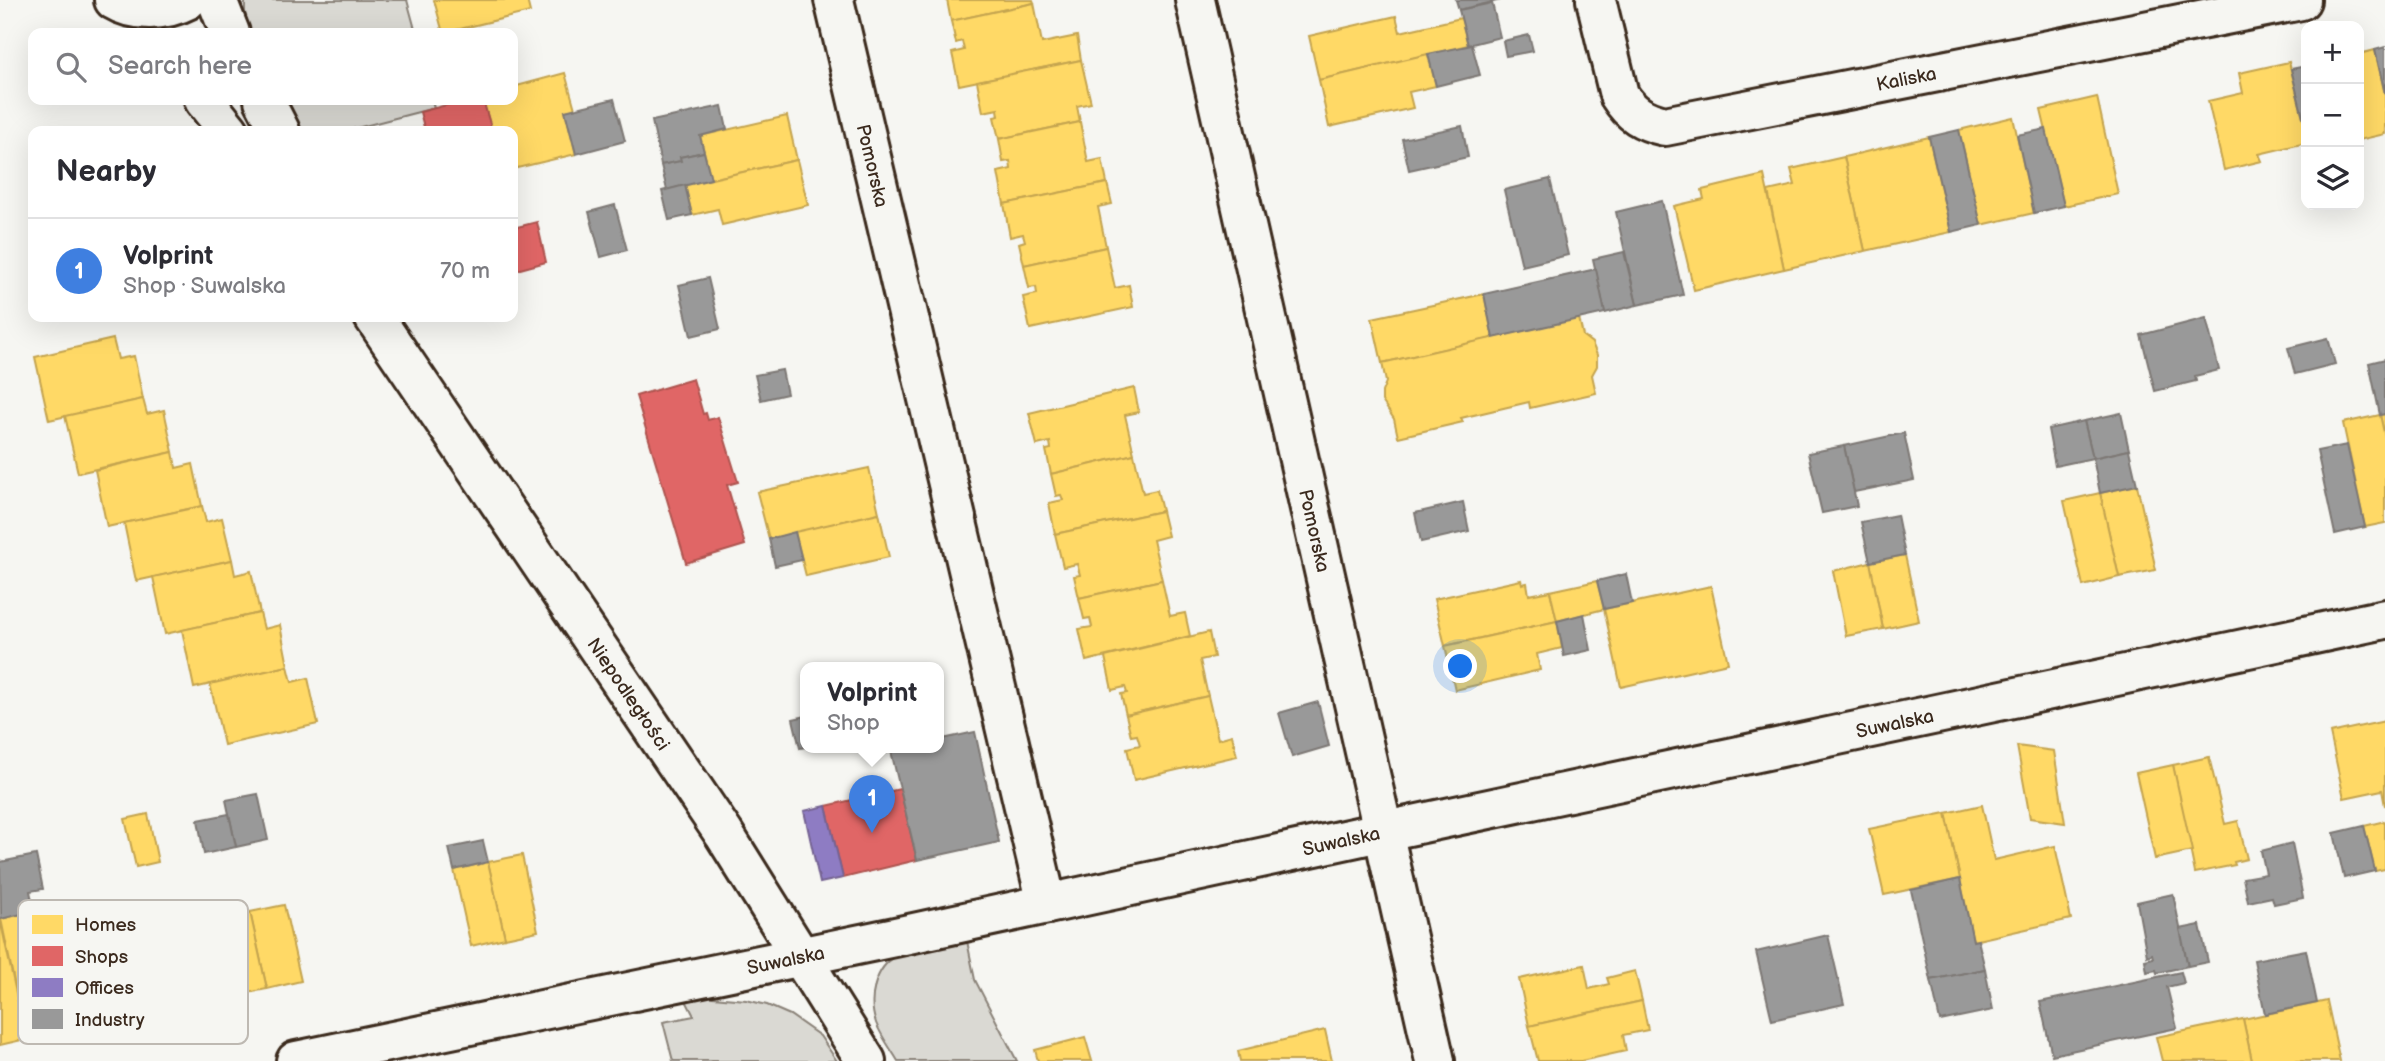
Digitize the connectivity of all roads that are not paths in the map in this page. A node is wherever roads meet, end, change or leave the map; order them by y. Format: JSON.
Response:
{"nodes":[{"id":1,"x":187,"y":0,"type":"edge"},
{"id":2,"x":218,"y":0,"type":"edge"},
{"id":3,"x":834,"y":0,"type":"edge"},
{"id":4,"x":1195,"y":0,"type":"edge"},
{"id":5,"x":1596,"y":0,"type":"edge"},
{"id":6,"x":2301,"y":0,"type":"edge"},
{"id":7,"x":118,"y":3,"type":"edge"},
{"id":8,"x":144,"y":28,"type":"edge"},
{"id":9,"x":228,"y":28,"type":"edge"},
{"id":10,"x":208,"y":105,"type":"edge"},
{"id":11,"x":267,"y":105,"type":"edge"},
{"id":12,"x":225,"y":126,"type":"edge"},
{"id":13,"x":278,"y":126,"type":"edge"},
{"id":14,"x":379,"y":322,"type":"edge"},
{"id":15,"x":2385,"y":620,"type":"edge"},
{"id":16,"x":1384,"y":831,"type":"junction"},
{"id":17,"x":1047,"y":904,"type":"junction"},
{"id":18,"x":802,"y":956,"type":"junction"},
{"id":19,"x":296,"y":1061,"type":"edge"},
{"id":20,"x":866,"y":1061,"type":"edge"},
{"id":21,"x":1435,"y":1061,"type":"edge"}],
"edges":[{"from":1,"to":7,"type":"street"},
{"from":2,"to":9,"type":"street"},
{"from":3,"to":17,"type":"street","name":"Pomorska"},
{"from":4,"to":16,"type":"street","name":"Pomorska"},
{"from":5,"to":6,"type":"street","name":"Kaliska"},
{"from":7,"to":8,"type":"street"},
{"from":10,"to":12,"type":"street"},
{"from":11,"to":13,"type":"street"},
{"from":14,"to":18,"type":"street","name":"Niepodległości"},
{"from":15,"to":16,"type":"street","name":"Suwalska"},
{"from":16,"to":17,"type":"street","name":"Suwalska"},
{"from":16,"to":21,"type":"street","name":"Pomorska"},
{"from":17,"to":18,"type":"street","name":"Suwalska"},
{"from":18,"to":19,"type":"street","name":"Suwalska"},
{"from":18,"to":20,"type":"street","name":"Niepodległości"}]}
